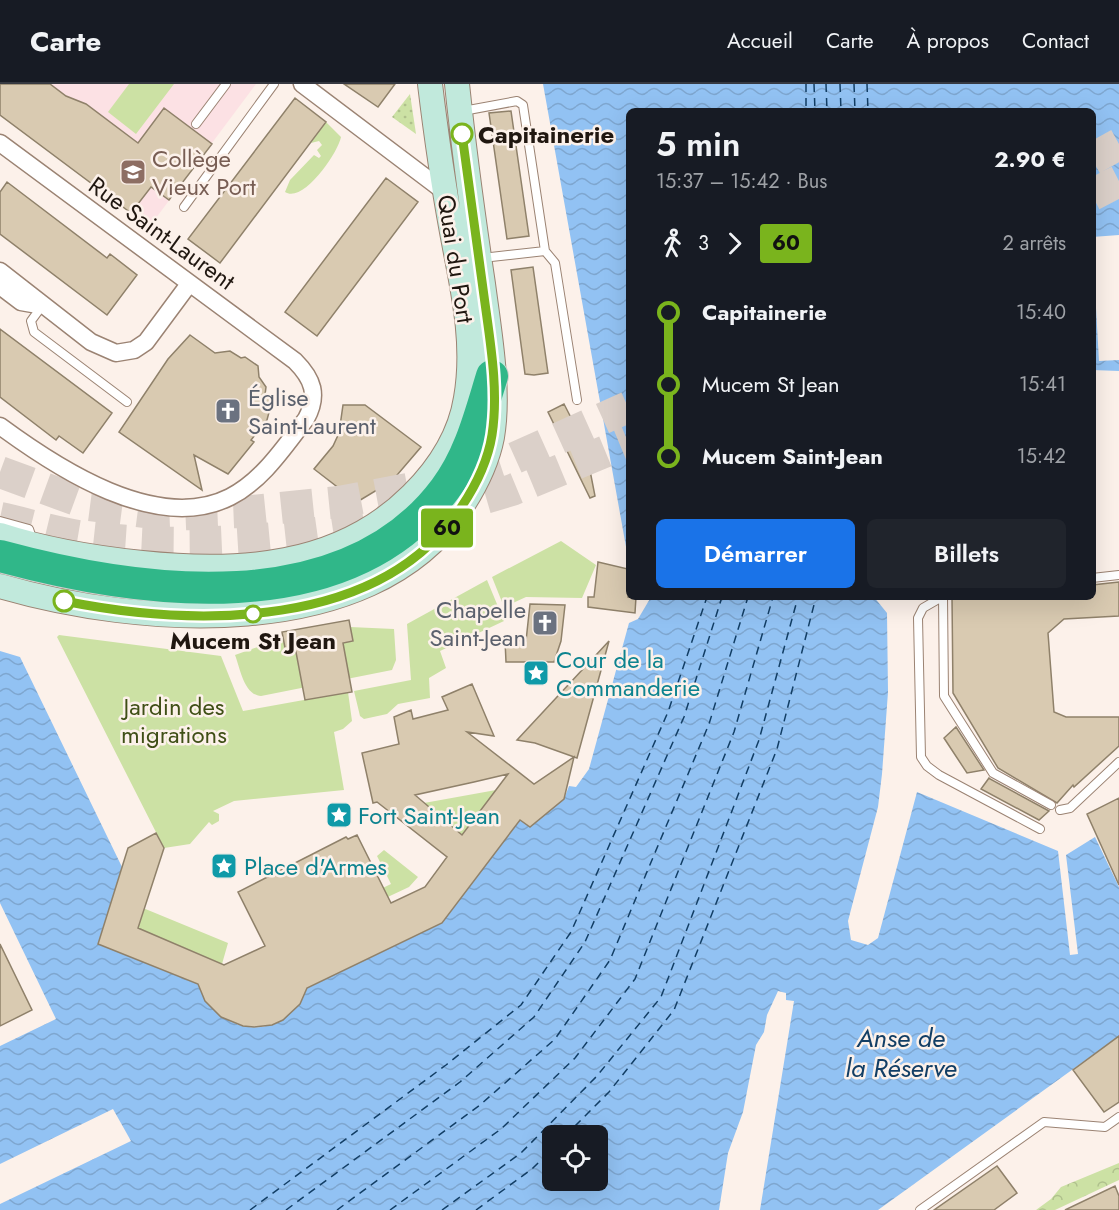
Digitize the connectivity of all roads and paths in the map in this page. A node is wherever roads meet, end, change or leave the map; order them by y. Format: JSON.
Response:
{"nodes":[{"id":1,"x":226,"y":84,"type":"edge"},
{"id":2,"x":274,"y":84,"type":"edge"},
{"id":3,"x":302,"y":84,"type":"edge"},
{"id":4,"x":430,"y":84,"type":"edge"},
{"id":5,"x":457,"y":84,"type":"edge"},
{"id":6,"x":460,"y":112,"type":"junction"},
{"id":7,"x":196,"y":124,"type":"dead end"},
{"id":8,"x":0,"y":143,"type":"edge"},
{"id":9,"x":445,"y":192,"type":"junction"},
{"id":10,"x":184,"y":207,"type":"dead end"},
{"id":11,"x":544,"y":250,"type":"junction"},
{"id":12,"x":479,"y":259,"type":"junction"},
{"id":13,"x":0,"y":271,"type":"edge"},
{"id":14,"x":189,"y":284,"type":"junction"},
{"id":15,"x":0,"y":286,"type":"edge"},
{"id":16,"x":42,"y":306,"type":"junction"},
{"id":17,"x":492,"y":376,"type":"junction"},
{"id":18,"x":577,"y":400,"type":"dead end"},
{"id":19,"x":127,"y":402,"type":"dead end"},
{"id":20,"x":0,"y":426,"type":"edge"},
{"id":21,"x":0,"y":521,"type":"edge"},
{"id":22,"x":0,"y":535,"type":"edge"},
{"id":23,"x":34,"y":545,"type":"junction"},
{"id":24,"x":0,"y":556,"type":"edge"},
{"id":25,"x":1119,"y":575,"type":"edge"},
{"id":26,"x":1096,"y":578,"type":"edge"},
{"id":27,"x":0,"y":585,"type":"edge"},
{"id":28,"x":937,"y":600,"type":"edge"},
{"id":29,"x":942,"y":600,"type":"edge"},
{"id":30,"x":1119,"y":762,"type":"edge"},
{"id":31,"x":1052,"y":805,"type":"dead end"},
{"id":32,"x":1060,"y":810,"type":"dead end"},
{"id":33,"x":1040,"y":829,"type":"dead end"},
{"id":34,"x":1119,"y":1117,"type":"edge"},
{"id":35,"x":920,"y":1210,"type":"edge"}],
"edges":[{"from":1,"to":7,"type":"lane"},
{"from":2,"to":10,"type":"lane"},
{"from":3,"to":9,"type":"street"},
{"from":4,"to":9,"type":"street","name":"Quai du Port"},
{"from":5,"to":6,"type":"street","name":"Quai du Port"},
{"from":6,"to":11,"type":"lane"},
{"from":6,"to":12,"type":"street","name":"Quai du Port"},
{"from":8,"to":14,"type":"street","name":"Rue Saint-Laurent"},
{"from":9,"to":23,"type":"street","name":"Quai du Port"},
{"from":11,"to":12,"type":"lane"},
{"from":11,"to":18,"type":"lane"},
{"from":12,"to":17,"type":"street","name":"Quai du Port"},
{"from":13,"to":16,"type":"street"},
{"from":14,"to":16,"type":"street"},
{"from":14,"to":20,"type":"street","name":"Rue Saint-Laurent"},
{"from":15,"to":16,"type":"street"},
{"from":16,"to":19,"type":"lane"},
{"from":17,"to":24,"type":"highway"},
{"from":17,"to":27,"type":"street","name":"Quai du Port"},
{"from":21,"to":23,"type":"lane"},
{"from":22,"to":23,"type":"street","name":"Quai du Port"},
{"from":25,"to":26,"type":"lane"},
{"from":28,"to":33,"type":"lane"},
{"from":29,"to":31,"type":"lane"},
{"from":30,"to":32,"type":"lane"},
{"from":34,"to":35,"type":"lane"}]}
